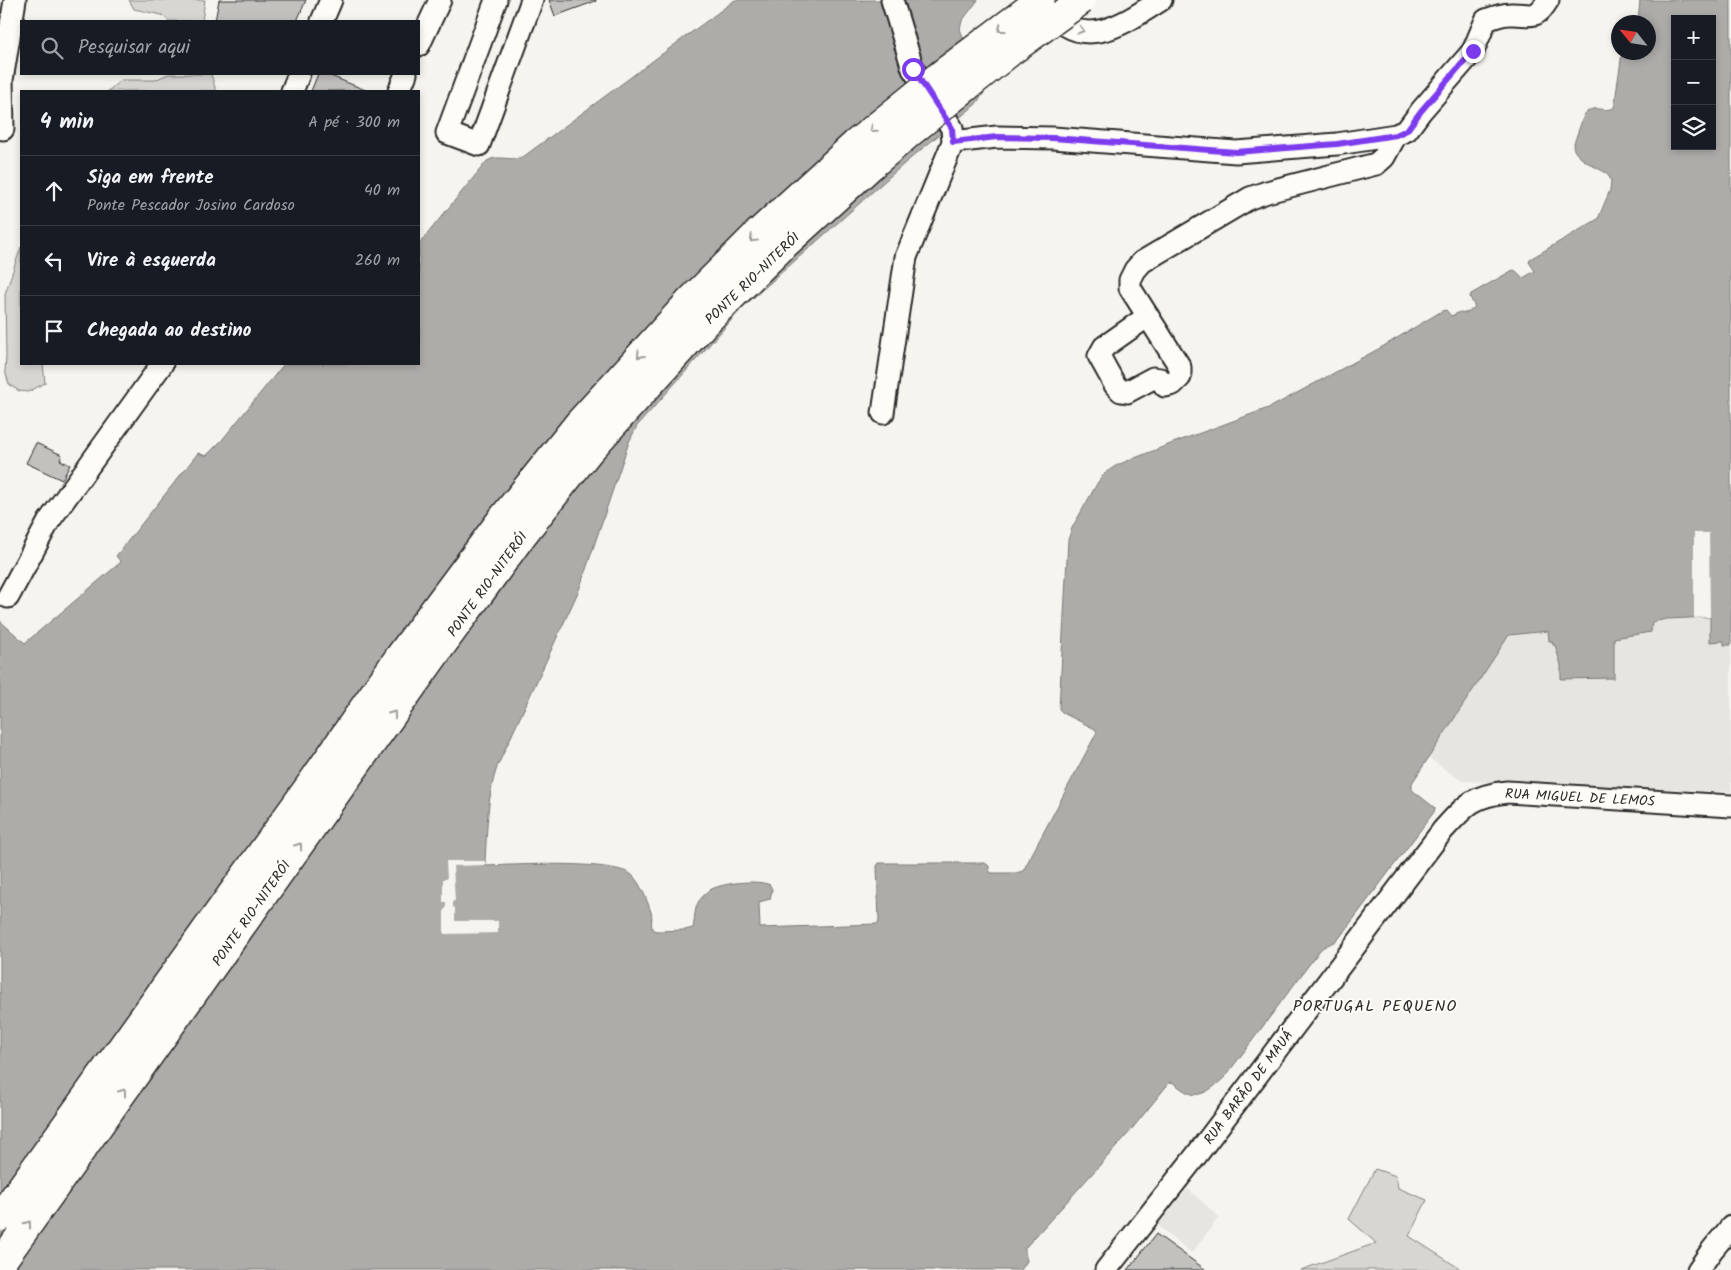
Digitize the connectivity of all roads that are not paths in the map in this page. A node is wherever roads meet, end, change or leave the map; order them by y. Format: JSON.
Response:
{"nodes":[{"id":1,"x":15,"y":0,"type":"edge"},
{"id":2,"x":331,"y":0,"type":"edge"},
{"id":3,"x":440,"y":0,"type":"edge"},
{"id":4,"x":496,"y":0,"type":"edge"},
{"id":5,"x":532,"y":0,"type":"edge"},
{"id":6,"x":892,"y":0,"type":"edge"},
{"id":7,"x":1040,"y":0,"type":"edge"},
{"id":8,"x":1046,"y":0,"type":"edge"},
{"id":9,"x":1082,"y":0,"type":"edge"},
{"id":10,"x":1161,"y":0,"type":"edge"},
{"id":11,"x":1548,"y":0,"type":"edge"},
{"id":12,"x":1510,"y":7,"type":"edge"},
{"id":13,"x":322,"y":20,"type":"edge"},
{"id":14,"x":420,"y":43,"type":"edge"},
{"id":15,"x":299,"y":75,"type":"edge"},
{"id":16,"x":406,"y":75,"type":"edge"},
{"id":17,"x":292,"y":90,"type":"edge"},
{"id":18,"x":399,"y":90,"type":"edge"},
{"id":19,"x":4,"y":129,"type":"dead end"},
{"id":20,"x":952,"y":135,"type":"junction"},
{"id":21,"x":1396,"y":135,"type":"junction"},
{"id":22,"x":1148,"y":316,"type":"dead end"},
{"id":23,"x":161,"y":365,"type":"edge"},
{"id":24,"x":883,"y":413,"type":"dead end"},
{"id":25,"x":8,"y":597,"type":"dead end"},
{"id":26,"x":1731,"y":806,"type":"edge"},
{"id":27,"x":1443,"y":830,"type":"joint"},
{"id":28,"x":0,"y":1217,"type":"edge"},
{"id":29,"x":1731,"y":1226,"type":"edge"},
{"id":30,"x":1721,"y":1250,"type":"edge"},
{"id":31,"x":0,"y":1264,"type":"edge"},
{"id":32,"x":1106,"y":1270,"type":"edge"},
{"id":33,"x":1698,"y":1270,"type":"edge"}],
"edges":[{"from":1,"to":19,"type":"street"},
{"from":2,"to":13,"type":"street"},
{"from":3,"to":14,"type":"street"},
{"from":4,"to":5,"type":"street"},
{"from":6,"to":20,"type":"street","bridge":true},
{"from":7,"to":28,"type":"highway","name":"PONTE RIO-NITERÓI","one_way":true,"bridge":true},
{"from":8,"to":10,"type":"street","one_way":true},
{"from":31,"to":9,"type":"highway","name":"PONTE RIO-NITERÓI","one_way":true,"bridge":true},
{"from":11,"to":12,"type":"street"},
{"from":12,"to":21,"type":"street"},
{"from":15,"to":17,"type":"street"},
{"from":16,"to":18,"type":"street"},
{"from":20,"to":21,"type":"street"},
{"from":20,"to":24,"type":"street"},
{"from":21,"to":22,"type":"street"},
{"from":23,"to":25,"type":"street"},
{"from":26,"to":27,"type":"street","name":"RUA MIGUEL DE LEMOS"},
{"from":27,"to":32,"type":"street","name":"RUA BARÃO DE MAUÁ"},
{"from":29,"to":30,"type":"street"},
{"from":30,"to":33,"type":"street"}]}
